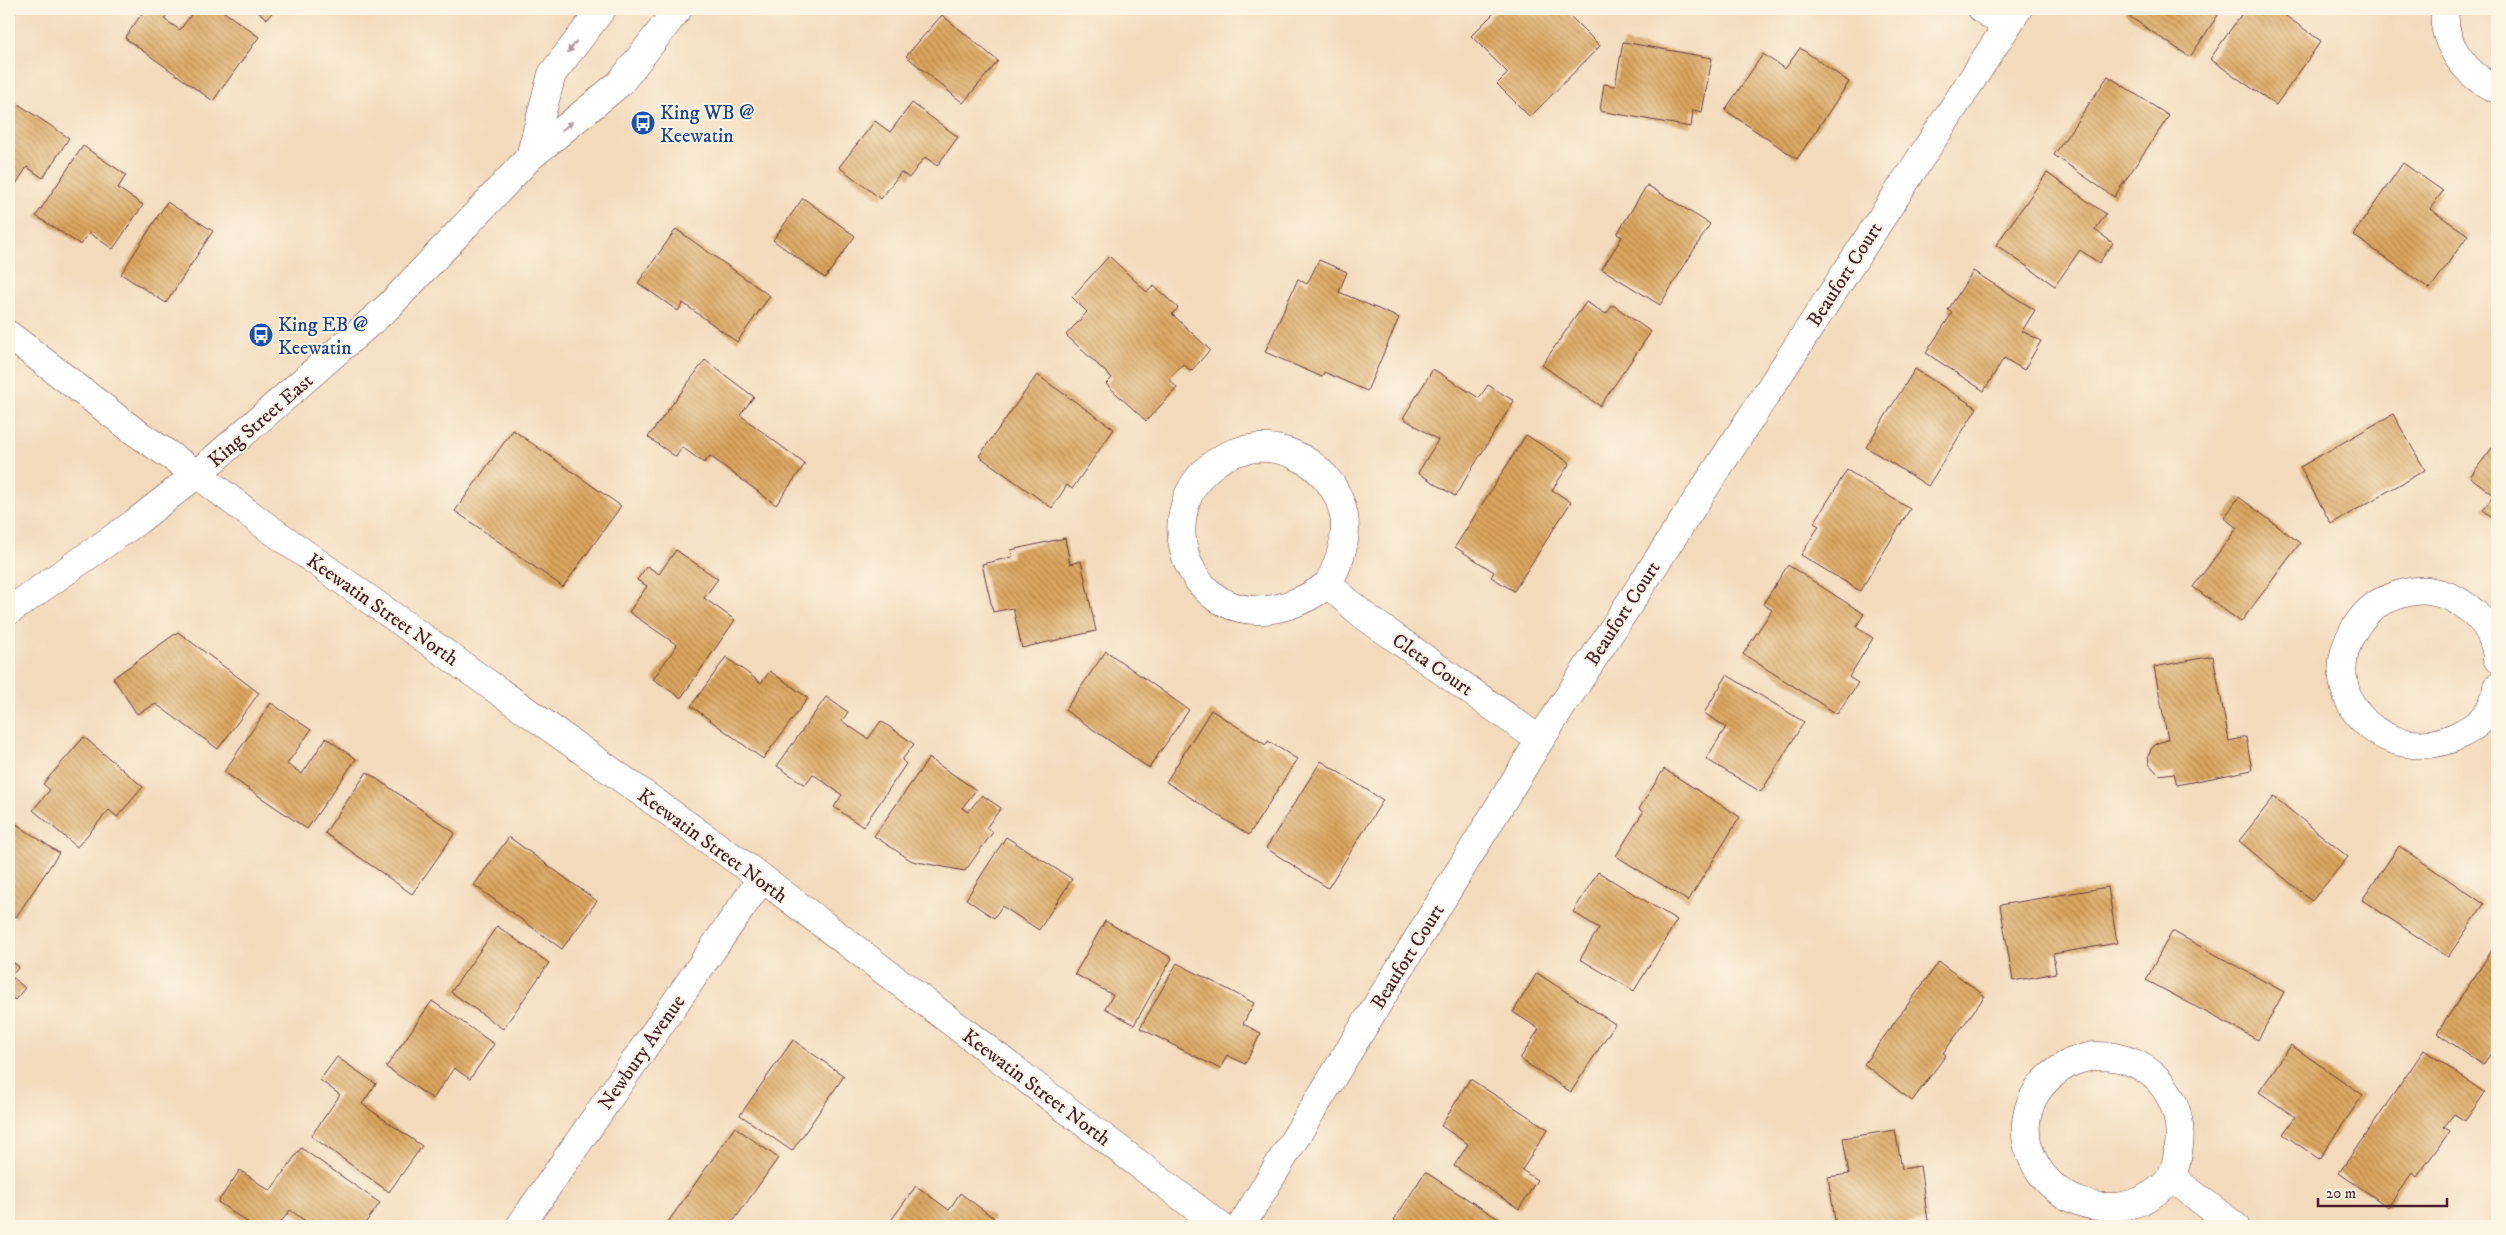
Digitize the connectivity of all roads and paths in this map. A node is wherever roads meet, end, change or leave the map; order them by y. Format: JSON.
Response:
{"nodes":[{"id":1,"x":602,"y":9,"type":"edge"},
{"id":2,"x":678,"y":9,"type":"edge"},
{"id":3,"x":1982,"y":9,"type":"edge"},
{"id":4,"x":2445,"y":9,"type":"edge"},
{"id":5,"x":2012,"y":17,"type":"edge"},
{"id":6,"x":2497,"y":89,"type":"edge"},
{"id":7,"x":530,"y":157,"type":"junction"},
{"id":8,"x":9,"y":335,"type":"edge"},
{"id":9,"x":197,"y":474,"type":"junction"},
{"id":10,"x":1328,"y":584,"type":"junction"},
{"id":11,"x":9,"y":611,"type":"edge"},
{"id":12,"x":2497,"y":658,"type":"edge"},
{"id":13,"x":2497,"y":687,"type":"edge"},
{"id":14,"x":2493,"y":716,"type":"edge"},
{"id":15,"x":1540,"y":740,"type":"junction"},
{"id":16,"x":762,"y":878,"type":"junction"},
{"id":17,"x":2172,"y":1178,"type":"junction"},
{"id":18,"x":520,"y":1226,"type":"edge"},
{"id":19,"x":1220,"y":1226,"type":"edge"},
{"id":20,"x":1241,"y":1226,"type":"edge"},
{"id":21,"x":2236,"y":1226,"type":"edge"}],
"edges":[{"from":1,"to":7,"type":"street","name":"King Street East","one_way":true},
{"from":7,"to":2,"type":"street","name":"King Street East","one_way":true},
{"from":3,"to":5,"type":"street"},
{"from":4,"to":6,"type":"street"},
{"from":5,"to":15,"type":"street","name":"Beaufort Court"},
{"from":7,"to":9,"type":"street","name":"King Street East"},
{"from":8,"to":9,"type":"street","name":"Keewatin Street North"},
{"from":9,"to":11,"type":"street","name":"King Street East"},
{"from":9,"to":16,"type":"street","name":"Keewatin Street North"},
{"from":10,"to":10,"type":"street"},
{"from":10,"to":15,"type":"street","name":"Cleta Court"},
{"from":12,"to":14,"type":"street"},
{"from":13,"to":14,"type":"street"},
{"from":15,"to":20,"type":"street","name":"Beaufort Court"},
{"from":16,"to":18,"type":"street","name":"Newbury Avenue"},
{"from":16,"to":19,"type":"street","name":"Keewatin Street North"},
{"from":17,"to":17,"type":"street"},
{"from":17,"to":21,"type":"street"}]}
